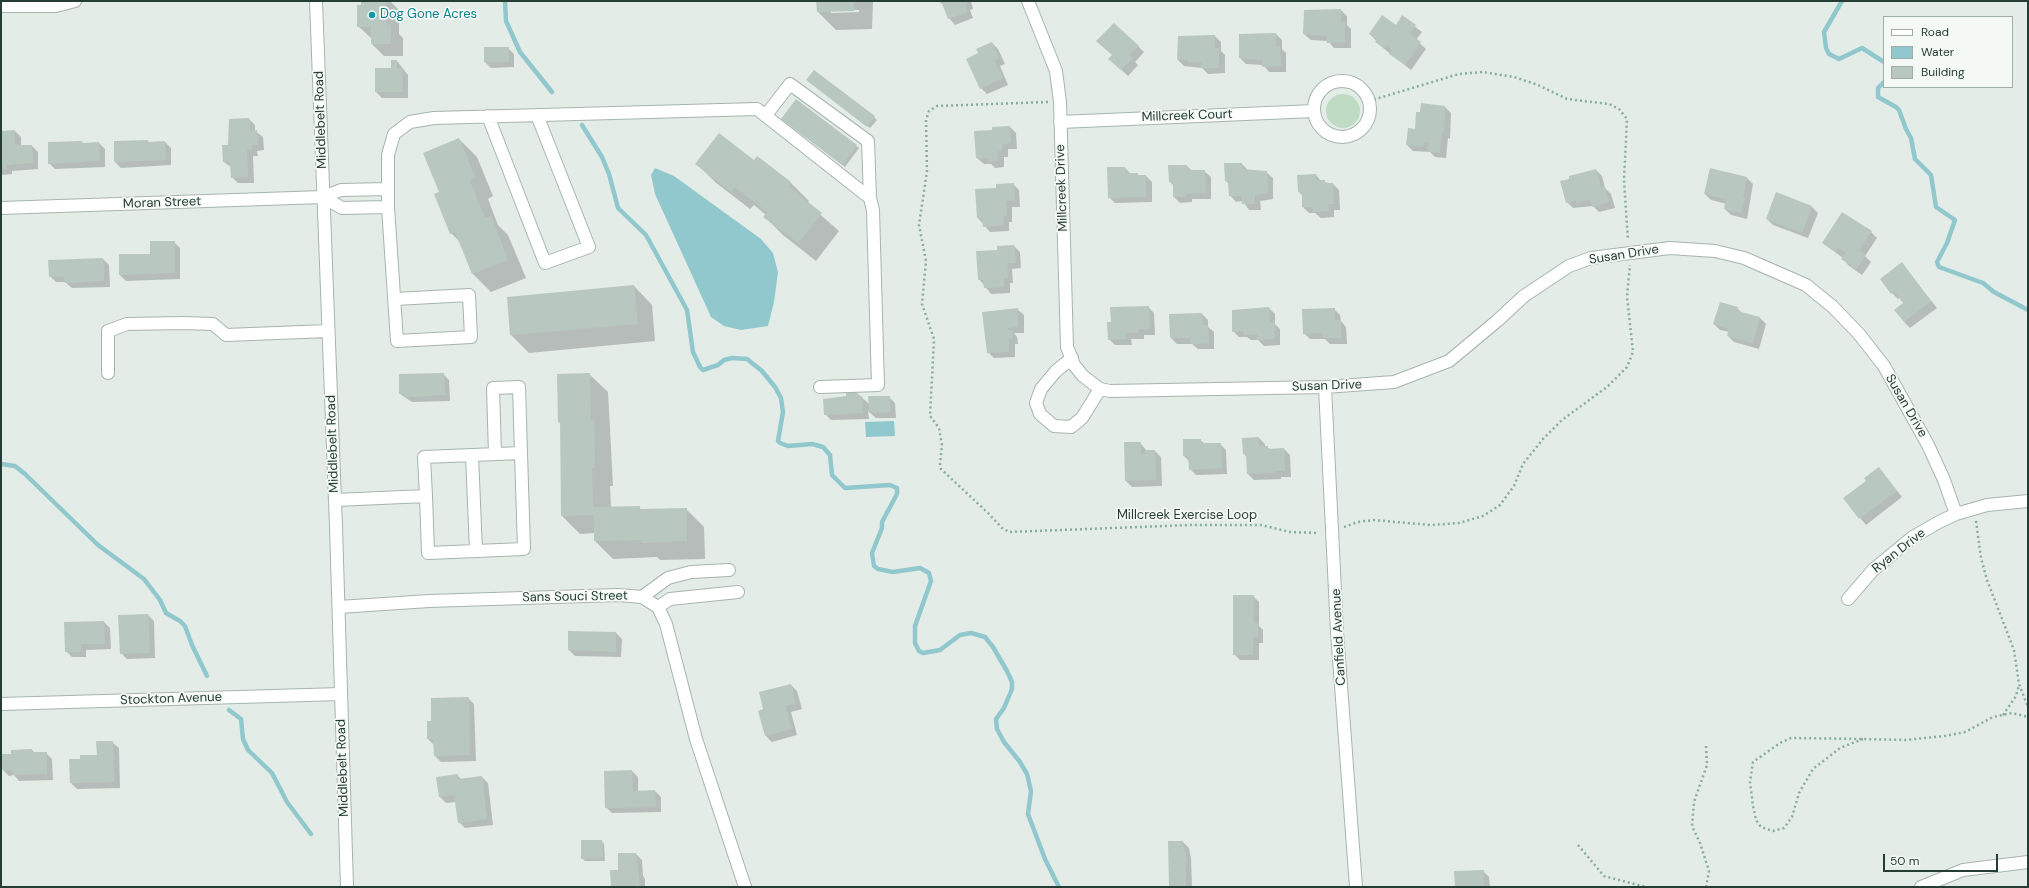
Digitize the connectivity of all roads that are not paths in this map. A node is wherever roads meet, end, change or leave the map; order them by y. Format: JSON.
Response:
{"nodes":[{"id":1,"x":75,"y":1,"type":"edge"},
{"id":2,"x":316,"y":1,"type":"edge"},
{"id":3,"x":1028,"y":1,"type":"edge"},
{"id":4,"x":1,"y":6,"type":"edge"},
{"id":5,"x":1314,"y":111,"type":"junction"},
{"id":6,"x":537,"y":115,"type":"junction"},
{"id":7,"x":766,"y":115,"type":"junction"},
{"id":8,"x":488,"y":116,"type":"junction"},
{"id":9,"x":1060,"y":122,"type":"junction"},
{"id":10,"x":388,"y":189,"type":"junction"},
{"id":11,"x":323,"y":197,"type":"junction"},
{"id":12,"x":870,"y":198,"type":"junction"},
{"id":13,"x":388,"y":207,"type":"junction"},
{"id":14,"x":1,"y":208,"type":"edge"},
{"id":15,"x":395,"y":299,"type":"junction"},
{"id":16,"x":328,"y":330,"type":"junction"},
{"id":17,"x":1072,"y":358,"type":"junction"},
{"id":18,"x":108,"y":373,"type":"dead end"},
{"id":19,"x":820,"y":387,"type":"dead end"},
{"id":20,"x":1325,"y":387,"type":"junction"},
{"id":21,"x":1100,"y":389,"type":"junction"},
{"id":22,"x":521,"y":453,"type":"junction"},
{"id":23,"x":495,"y":454,"type":"junction"},
{"id":24,"x":472,"y":455,"type":"junction"},
{"id":25,"x":426,"y":496,"type":"junction"},
{"id":26,"x":335,"y":500,"type":"junction"},
{"id":27,"x":2028,"y":501,"type":"edge"},
{"id":28,"x":1956,"y":514,"type":"junction"},
{"id":29,"x":476,"y":551,"type":"junction"},
{"id":30,"x":729,"y":570,"type":"dead end"},
{"id":31,"x":738,"y":592,"type":"dead end"},
{"id":32,"x":642,"y":597,"type":"junction"},
{"id":33,"x":1848,"y":598,"type":"dead end"},
{"id":34,"x":339,"y":607,"type":"junction"},
{"id":35,"x":658,"y":607,"type":"junction"},
{"id":36,"x":341,"y":694,"type":"junction"},
{"id":37,"x":1,"y":704,"type":"edge"},
{"id":38,"x":2028,"y":862,"type":"edge"},
{"id":39,"x":347,"y":887,"type":"edge"},
{"id":40,"x":745,"y":887,"type":"edge"},
{"id":41,"x":1356,"y":887,"type":"edge"},
{"id":42,"x":1921,"y":887,"type":"edge"}],
"edges":[{"from":1,"to":4,"type":"street"},
{"from":2,"to":11,"type":"street","name":"Middlebelt Road"},
{"from":3,"to":9,"type":"street","name":"Millcreek Drive"},
{"from":5,"to":5,"type":"street"},
{"from":5,"to":9,"type":"street","name":"Millcreek Court"},
{"from":6,"to":7,"type":"street"},
{"from":6,"to":8,"type":"street"},
{"from":6,"to":8,"type":"street"},
{"from":7,"to":12,"type":"street"},
{"from":7,"to":12,"type":"street"},
{"from":8,"to":10,"type":"street"},
{"from":9,"to":17,"type":"street","name":"Millcreek Drive"},
{"from":10,"to":11,"type":"street"},
{"from":10,"to":13,"type":"street"},
{"from":11,"to":13,"type":"street"},
{"from":11,"to":14,"type":"street","name":"Moran Street"},
{"from":11,"to":16,"type":"street","name":"Middlebelt Road"},
{"from":12,"to":19,"type":"street"},
{"from":13,"to":15,"type":"street"},
{"from":15,"to":15,"type":"street"},
{"from":16,"to":18,"type":"street"},
{"from":16,"to":26,"type":"street","name":"Middlebelt Road"},
{"from":17,"to":21,"type":"street","name":"Millcreek Drive"},
{"from":17,"to":21,"type":"street"},
{"from":20,"to":21,"type":"street","name":"Susan Drive"},
{"from":20,"to":28,"type":"street","name":"Susan Drive"},
{"from":20,"to":41,"type":"street","name":"Canfield Avenue"},
{"from":22,"to":23,"type":"street"},
{"from":22,"to":23,"type":"street"},
{"from":22,"to":29,"type":"street"},
{"from":23,"to":24,"type":"street"},
{"from":24,"to":25,"type":"street"},
{"from":24,"to":29,"type":"street"},
{"from":25,"to":26,"type":"street"},
{"from":25,"to":29,"type":"street"},
{"from":26,"to":34,"type":"street","name":"Middlebelt Road"},
{"from":27,"to":28,"type":"street","name":"Ryan Drive"},
{"from":28,"to":33,"type":"street","name":"Ryan Drive"},
{"from":30,"to":32,"type":"street"},
{"from":31,"to":35,"type":"street"},
{"from":32,"to":34,"type":"street","name":"Sans Souci Street"},
{"from":32,"to":35,"type":"street","name":"Sans Souci Street"},
{"from":34,"to":36,"type":"street","name":"Middlebelt Road"},
{"from":35,"to":40,"type":"street"},
{"from":36,"to":37,"type":"street","name":"Stockton Avenue"},
{"from":36,"to":39,"type":"street","name":"Middlebelt Road"},
{"from":38,"to":42,"type":"street"}]}
